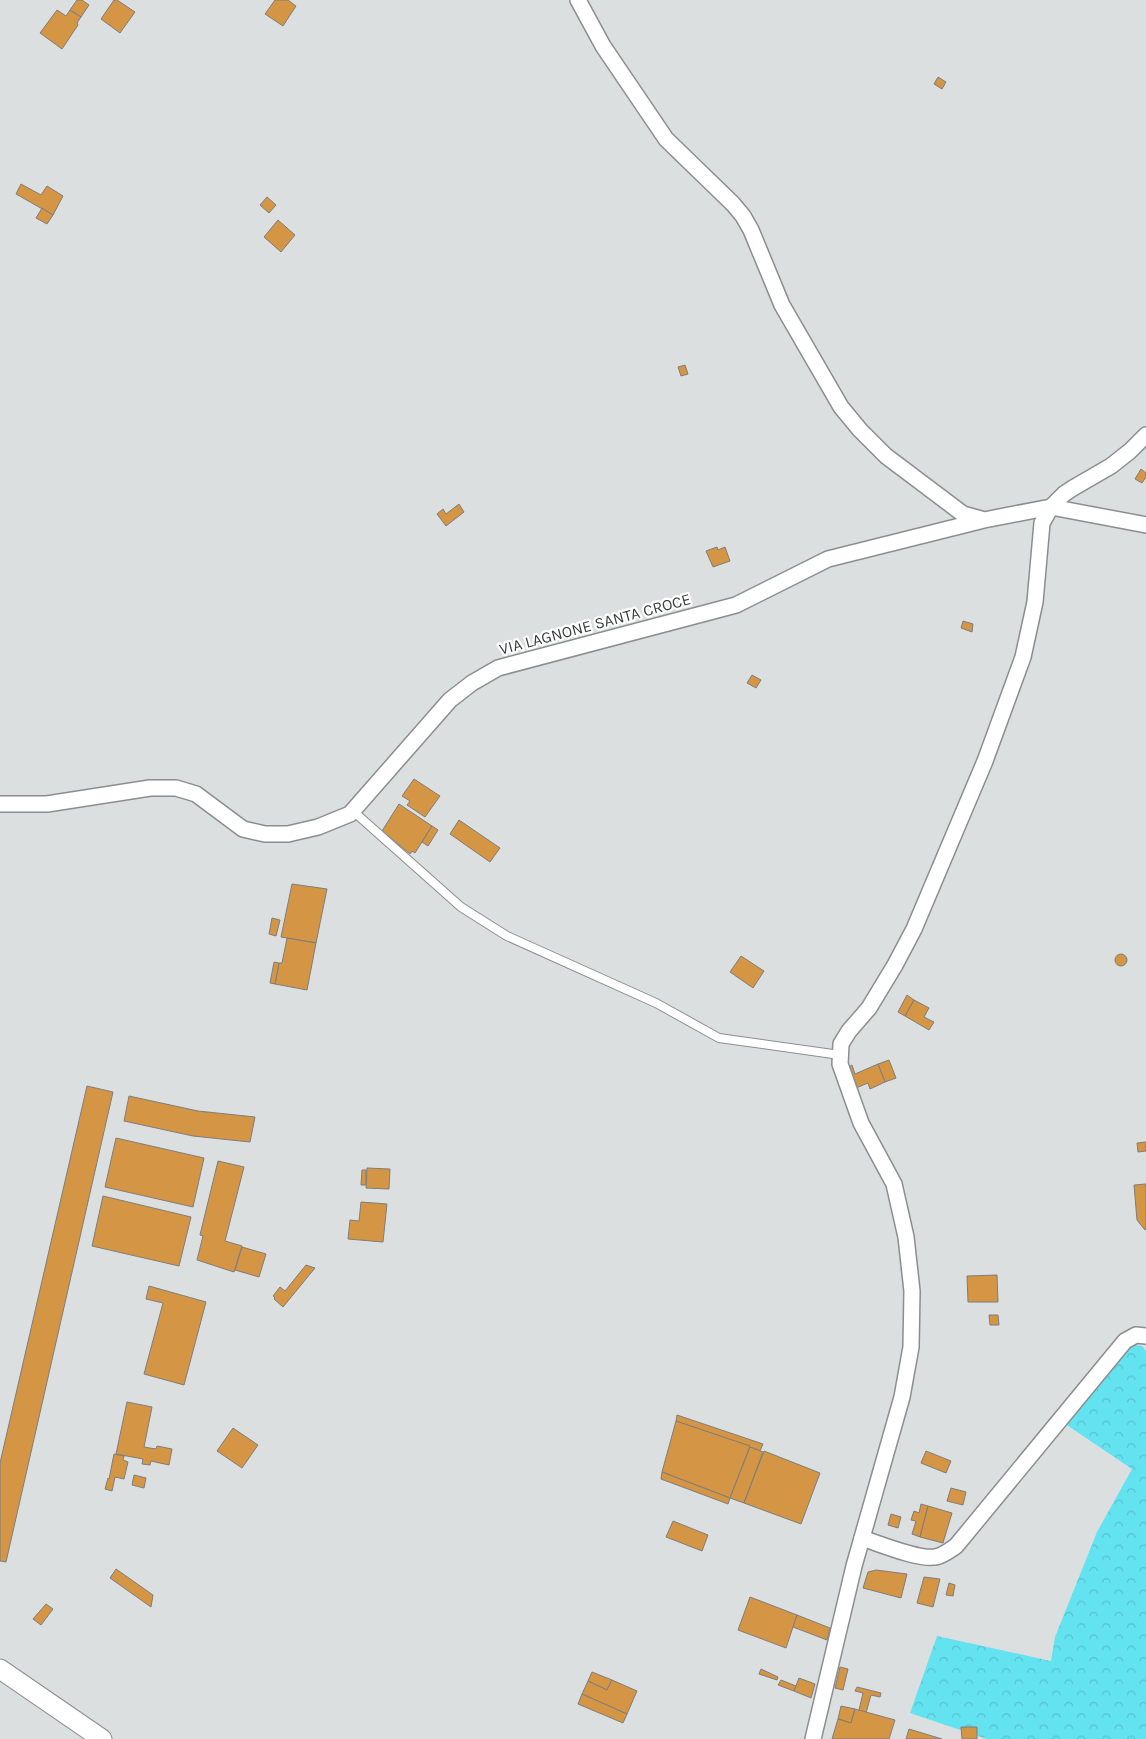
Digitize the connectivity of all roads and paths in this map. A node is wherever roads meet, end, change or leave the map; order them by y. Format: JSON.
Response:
{"nodes":[{"id":1,"x":578,"y":0,"type":"edge"},
{"id":2,"x":1146,"y":435,"type":"edge"},
{"id":3,"x":1050,"y":507,"type":"junction"},
{"id":4,"x":984,"y":520,"type":"junction"},
{"id":5,"x":1146,"y":525,"type":"edge"},
{"id":6,"x":0,"y":804,"type":"edge"},
{"id":7,"x":353,"y":811,"type":"junction"},
{"id":8,"x":840,"y":1055,"type":"junction"},
{"id":9,"x":1146,"y":1336,"type":"edge"},
{"id":10,"x":862,"y":1538,"type":"junction"},
{"id":11,"x":0,"y":1668,"type":"edge"},
{"id":12,"x":102,"y":1739,"type":"edge"},
{"id":13,"x":813,"y":1739,"type":"edge"}],
"edges":[{"from":1,"to":4,"type":"street"},
{"from":2,"to":3,"type":"street"},
{"from":3,"to":4,"type":"street","name":"VIA LAGNONE SANTA CROCE"},
{"from":3,"to":5,"type":"street"},
{"from":3,"to":8,"type":"street"},
{"from":4,"to":7,"type":"street","name":"VIA LAGNONE SANTA CROCE"},
{"from":6,"to":7,"type":"street","name":"VIA LAGNONE SANTA CROCE"},
{"from":7,"to":8,"type":"lane"},
{"from":8,"to":10,"type":"street"},
{"from":9,"to":10,"type":"street"},
{"from":10,"to":13,"type":"street"},
{"from":11,"to":12,"type":"street"}]}
